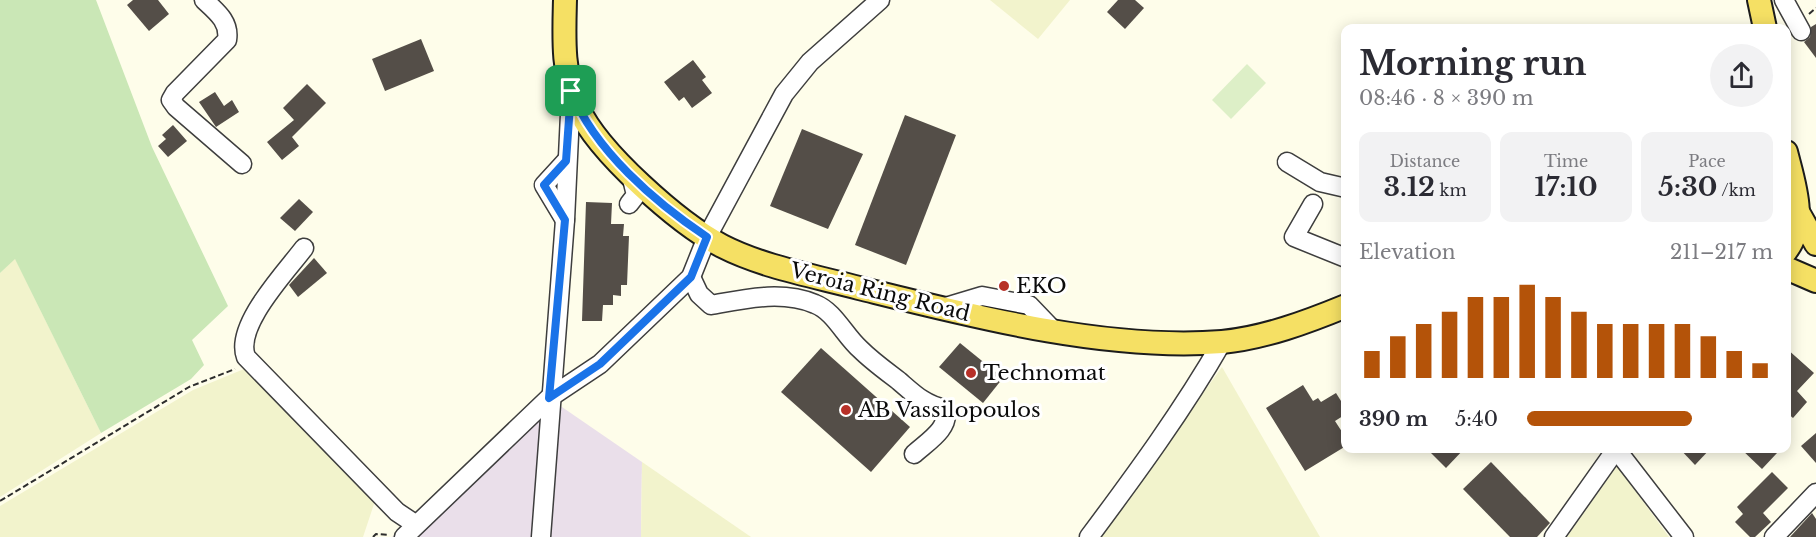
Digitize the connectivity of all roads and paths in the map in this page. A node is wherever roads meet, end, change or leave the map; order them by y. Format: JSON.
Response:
{"nodes":[{"id":1,"x":204,"y":0,"type":"edge"},
{"id":2,"x":565,"y":0,"type":"edge"},
{"id":3,"x":880,"y":0,"type":"edge"},
{"id":4,"x":1759,"y":0,"type":"edge"},
{"id":5,"x":1784,"y":0,"type":"edge"},
{"id":6,"x":1764,"y":24,"type":"edge"},
{"id":7,"x":1801,"y":31,"type":"dead end"},
{"id":8,"x":571,"y":91,"type":"junction"},
{"id":9,"x":1287,"y":162,"type":"dead end"},
{"id":10,"x":242,"y":164,"type":"dead end"},
{"id":11,"x":631,"y":175,"type":"junction"},
{"id":12,"x":1791,"y":178,"type":"edge"},
{"id":13,"x":1341,"y":187,"type":"edge"},
{"id":14,"x":629,"y":204,"type":"dead end"},
{"id":15,"x":1313,"y":204,"type":"dead end"},
{"id":16,"x":1798,"y":212,"type":"junction"},
{"id":17,"x":707,"y":237,"type":"junction"},
{"id":18,"x":1791,"y":242,"type":"edge"},
{"id":19,"x":1816,"y":244,"type":"edge"},
{"id":20,"x":304,"y":248,"type":"dead end"},
{"id":21,"x":1341,"y":256,"type":"edge"},
{"id":22,"x":1791,"y":270,"type":"edge"},
{"id":23,"x":691,"y":277,"type":"junction"},
{"id":24,"x":1816,"y":281,"type":"edge"},
{"id":25,"x":1341,"y":308,"type":"edge"},
{"id":26,"x":1222,"y":342,"type":"junction"},
{"id":27,"x":252,"y":362,"type":"junction"},
{"id":28,"x":549,"y":398,"type":"junction"},
{"id":29,"x":1613,"y":453,"type":"edge"},
{"id":30,"x":1619,"y":453,"type":"edge"},
{"id":31,"x":914,"y":454,"type":"dead end"},
{"id":32,"x":1816,"y":493,"type":"edge"},
{"id":33,"x":0,"y":501,"type":"edge"},
{"id":34,"x":409,"y":530,"type":"edge"},
{"id":35,"x":541,"y":537,"type":"edge"},
{"id":36,"x":1089,"y":537,"type":"edge"},
{"id":37,"x":1554,"y":537,"type":"edge"},
{"id":38,"x":1684,"y":537,"type":"edge"},
{"id":39,"x":1774,"y":537,"type":"edge"}],
"edges":[{"from":1,"to":10,"type":"street"},
{"from":2,"to":8,"type":"main road","name":"Verοia Ring Road"},
{"from":3,"to":17,"type":"street"},
{"from":4,"to":6,"type":"main road"},
{"from":5,"to":7,"type":"street"},
{"from":8,"to":11,"type":"main road","name":"Verοia Ring Road"},
{"from":8,"to":28,"type":"street"},
{"from":9,"to":13,"type":"street"},
{"from":11,"to":14,"type":"street"},
{"from":11,"to":17,"type":"main road","name":"Verοia Ring Road"},
{"from":12,"to":16,"type":"main road"},
{"from":15,"to":21,"type":"street"},
{"from":16,"to":18,"type":"main road"},
{"from":16,"to":19,"type":"main road"},
{"from":17,"to":23,"type":"street"},
{"from":17,"to":26,"type":"main road","name":"Verοia Ring Road"},
{"from":20,"to":27,"type":"street"},
{"from":22,"to":24,"type":"main road"},
{"from":23,"to":28,"type":"street"},
{"from":23,"to":31,"type":"street"},
{"from":25,"to":26,"type":"main road","name":"Verοia Ring Road"},
{"from":26,"to":36,"type":"street"},
{"from":27,"to":33,"type":"path"},
{"from":27,"to":34,"type":"street"},
{"from":28,"to":34,"type":"street"},
{"from":28,"to":35,"type":"street"},
{"from":29,"to":37,"type":"street"},
{"from":30,"to":38,"type":"street"},
{"from":32,"to":39,"type":"street"}]}
